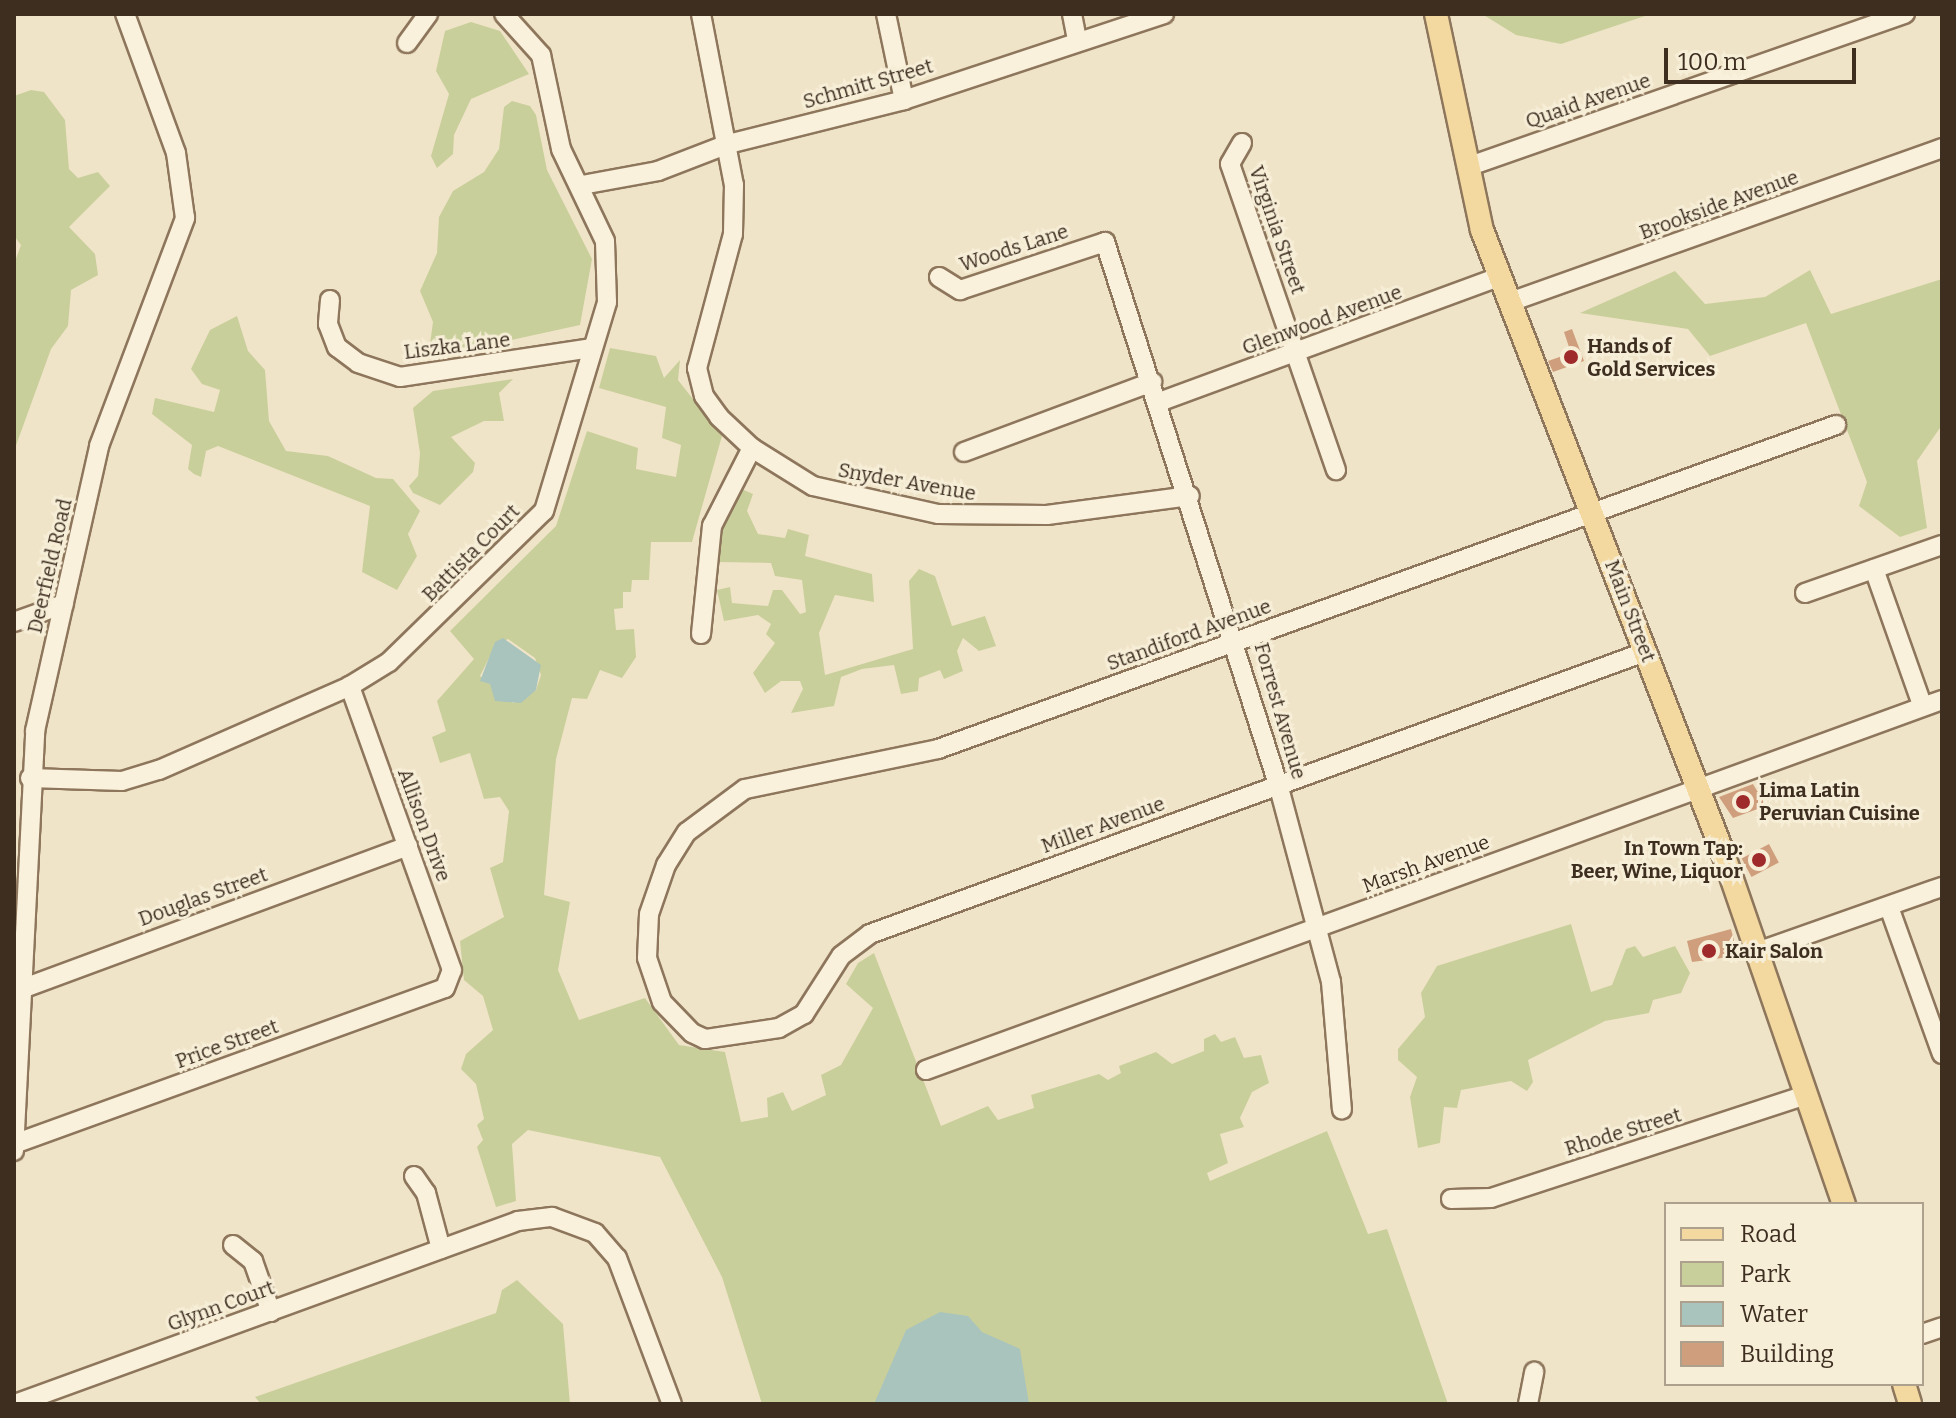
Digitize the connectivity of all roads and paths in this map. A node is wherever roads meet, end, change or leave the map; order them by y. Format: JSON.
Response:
{"nodes":[{"id":1,"x":125,"y":14,"type":"edge"},
{"id":2,"x":428,"y":14,"type":"edge"},
{"id":3,"x":504,"y":14,"type":"edge"},
{"id":4,"x":701,"y":14,"type":"edge"},
{"id":5,"x":886,"y":14,"type":"edge"},
{"id":6,"x":1072,"y":14,"type":"edge"},
{"id":7,"x":1164,"y":14,"type":"edge"},
{"id":8,"x":1436,"y":14,"type":"edge"},
{"id":9,"x":1905,"y":14,"type":"edge"},
{"id":10,"x":1077,"y":40,"type":"junction"},
{"id":11,"x":407,"y":43,"type":"dead end"},
{"id":12,"x":904,"y":100,"type":"junction"},
{"id":13,"x":1242,"y":143,"type":"dead end"},
{"id":14,"x":728,"y":144,"type":"junction"},
{"id":15,"x":1942,"y":148,"type":"edge"},
{"id":16,"x":1467,"y":167,"type":"junction"},
{"id":17,"x":582,"y":185,"type":"junction"},
{"id":18,"x":1105,"y":242,"type":"joint"},
{"id":19,"x":939,"y":277,"type":"dead end"},
{"id":20,"x":1499,"y":277,"type":"junction"},
{"id":21,"x":330,"y":300,"type":"dead end"},
{"id":22,"x":1510,"y":302,"type":"junction"},
{"id":23,"x":591,"y":348,"type":"junction"},
{"id":24,"x":1296,"y":354,"type":"junction"},
{"id":25,"x":1152,"y":382,"type":"junction"},
{"id":26,"x":1159,"y":402,"type":"junction"},
{"id":27,"x":1836,"y":425,"type":"dead end"},
{"id":28,"x":752,"y":448,"type":"junction"},
{"id":29,"x":964,"y":452,"type":"dead end"},
{"id":30,"x":1336,"y":470,"type":"dead end"},
{"id":31,"x":1190,"y":496,"type":"junction"},
{"id":32,"x":1592,"y":514,"type":"junction"},
{"id":33,"x":1942,"y":545,"type":"edge"},
{"id":34,"x":1874,"y":569,"type":"junction"},
{"id":35,"x":1805,"y":593,"type":"dead end"},
{"id":36,"x":64,"y":604,"type":"junction"},
{"id":37,"x":14,"y":622,"type":"edge"},
{"id":38,"x":701,"y":634,"type":"dead end"},
{"id":39,"x":1237,"y":642,"type":"junction"},
{"id":40,"x":1645,"y":652,"type":"junction"},
{"id":41,"x":350,"y":686,"type":"junction"},
{"id":42,"x":1942,"y":700,"type":"edge"},
{"id":43,"x":1923,"y":707,"type":"junction"},
{"id":44,"x":25,"y":775,"type":"edge"},
{"id":45,"x":1278,"y":784,"type":"junction"},
{"id":46,"x":1698,"y":789,"type":"junction"},
{"id":47,"x":408,"y":846,"type":"junction"},
{"id":48,"x":1942,"y":887,"type":"edge"},
{"id":49,"x":1889,"y":907,"type":"junction"},
{"id":50,"x":1317,"y":927,"type":"junction"},
{"id":51,"x":1757,"y":952,"type":"junction"},
{"id":52,"x":647,"y":958,"type":"joint"},
{"id":53,"x":451,"y":980,"type":"joint"},
{"id":54,"x":20,"y":989,"type":"edge"},
{"id":55,"x":1942,"y":1054,"type":"edge"},
{"id":56,"x":926,"y":1070,"type":"dead end"},
{"id":57,"x":1806,"y":1095,"type":"junction"},
{"id":58,"x":1342,"y":1110,"type":"dead end"},
{"id":59,"x":14,"y":1144,"type":"edge"},
{"id":60,"x":14,"y":1151,"type":"edge"},
{"id":61,"x":414,"y":1176,"type":"dead end"},
{"id":62,"x":1451,"y":1199,"type":"dead end"},
{"id":63,"x":1843,"y":1202,"type":"edge"},
{"id":64,"x":233,"y":1245,"type":"dead end"},
{"id":65,"x":441,"y":1249,"type":"junction"},
{"id":66,"x":271,"y":1312,"type":"junction"},
{"id":67,"x":1534,"y":1372,"type":"dead end"},
{"id":68,"x":15,"y":1404,"type":"edge"},
{"id":69,"x":672,"y":1404,"type":"edge"},
{"id":70,"x":1528,"y":1404,"type":"edge"}],
"edges":[{"from":1,"to":36,"type":"street","name":"Deerfield Road"},
{"from":2,"to":11,"type":"street"},
{"from":3,"to":17,"type":"street","name":"Battista Court"},
{"from":4,"to":14,"type":"street","name":"Snyder Avenue"},
{"from":5,"to":12,"type":"street"},
{"from":6,"to":10,"type":"street"},
{"from":7,"to":10,"type":"street","name":"Schmitt Street"},
{"from":8,"to":16,"type":"main road","name":"Main Street"},
{"from":9,"to":16,"type":"street","name":"Quaid Avenue"},
{"from":10,"to":12,"type":"street","name":"Schmitt Street"},
{"from":12,"to":14,"type":"street","name":"Schmitt Street"},
{"from":13,"to":24,"type":"street","name":"Virginia Street"},
{"from":14,"to":17,"type":"street","name":"Schmitt Street"},
{"from":14,"to":28,"type":"street","name":"Snyder Avenue"},
{"from":15,"to":22,"type":"street","name":"Brookside Avenue"},
{"from":16,"to":20,"type":"main road","name":"Main Street"},
{"from":17,"to":23,"type":"street","name":"Battista Court"},
{"from":18,"to":19,"type":"street","name":"Woods Lane"},
{"from":18,"to":25,"type":"street","name":"Forrest Avenue"},
{"from":20,"to":22,"type":"main road","name":"Main Street"},
{"from":20,"to":24,"type":"street","name":"Glenwood Avenue"},
{"from":21,"to":23,"type":"street","name":"Liszka Lane"},
{"from":22,"to":32,"type":"main road","name":"Main Street"},
{"from":23,"to":41,"type":"street","name":"Battista Court"},
{"from":24,"to":26,"type":"street","name":"Glenwood Avenue"},
{"from":24,"to":30,"type":"street","name":"Virginia Street"},
{"from":25,"to":26,"type":"street","name":"Forrest Avenue"},
{"from":25,"to":29,"type":"street"},
{"from":26,"to":31,"type":"street","name":"Forrest Avenue"},
{"from":27,"to":32,"type":"street","name":"Standiford Avenue"},
{"from":28,"to":31,"type":"street","name":"Snyder Avenue"},
{"from":28,"to":38,"type":"street"},
{"from":31,"to":39,"type":"street","name":"Forrest Avenue"},
{"from":32,"to":39,"type":"street","name":"Standiford Avenue"},
{"from":32,"to":40,"type":"main road","name":"Main Street"},
{"from":33,"to":34,"type":"street"},
{"from":34,"to":35,"type":"street"},
{"from":34,"to":43,"type":"street"},
{"from":36,"to":37,"type":"street"},
{"from":36,"to":44,"type":"street","name":"Deerfield Road"},
{"from":39,"to":45,"type":"street","name":"Forrest Avenue"},
{"from":39,"to":52,"type":"street","name":"Standiford Avenue"},
{"from":40,"to":45,"type":"street","name":"Miller Avenue"},
{"from":40,"to":46,"type":"main road","name":"Main Street"},
{"from":41,"to":44,"type":"street","name":"Battista Court"},
{"from":41,"to":47,"type":"street","name":"Allison Drive"},
{"from":42,"to":43,"type":"street","name":"Marsh Avenue"},
{"from":43,"to":46,"type":"street","name":"Marsh Avenue"},
{"from":44,"to":54,"type":"street","name":"Deerfield Road"},
{"from":45,"to":50,"type":"street","name":"Forrest Avenue"},
{"from":45,"to":52,"type":"street","name":"Miller Avenue"},
{"from":46,"to":50,"type":"street","name":"Marsh Avenue"},
{"from":46,"to":51,"type":"main road","name":"Main Street"},
{"from":47,"to":53,"type":"street","name":"Allison Drive"},
{"from":47,"to":54,"type":"street","name":"Douglas Street"},
{"from":48,"to":49,"type":"street"},
{"from":49,"to":51,"type":"street"},
{"from":49,"to":55,"type":"street"},
{"from":50,"to":56,"type":"street","name":"Marsh Avenue"},
{"from":50,"to":58,"type":"street","name":"Forrest Avenue"},
{"from":51,"to":57,"type":"main road","name":"Main Street"},
{"from":53,"to":59,"type":"street","name":"Price Street"},
{"from":54,"to":59,"type":"street","name":"Deerfield Road"},
{"from":57,"to":62,"type":"street","name":"Rhode Street"},
{"from":57,"to":63,"type":"main road","name":"Main Street"},
{"from":59,"to":60,"type":"street","name":"Deerfield Road"},
{"from":61,"to":65,"type":"street"},
{"from":64,"to":66,"type":"street"},
{"from":65,"to":66,"type":"street","name":"Glynn Court"},
{"from":65,"to":69,"type":"street","name":"Glynn Court"},
{"from":66,"to":68,"type":"street","name":"Glynn Court"},
{"from":67,"to":70,"type":"street"}]}
